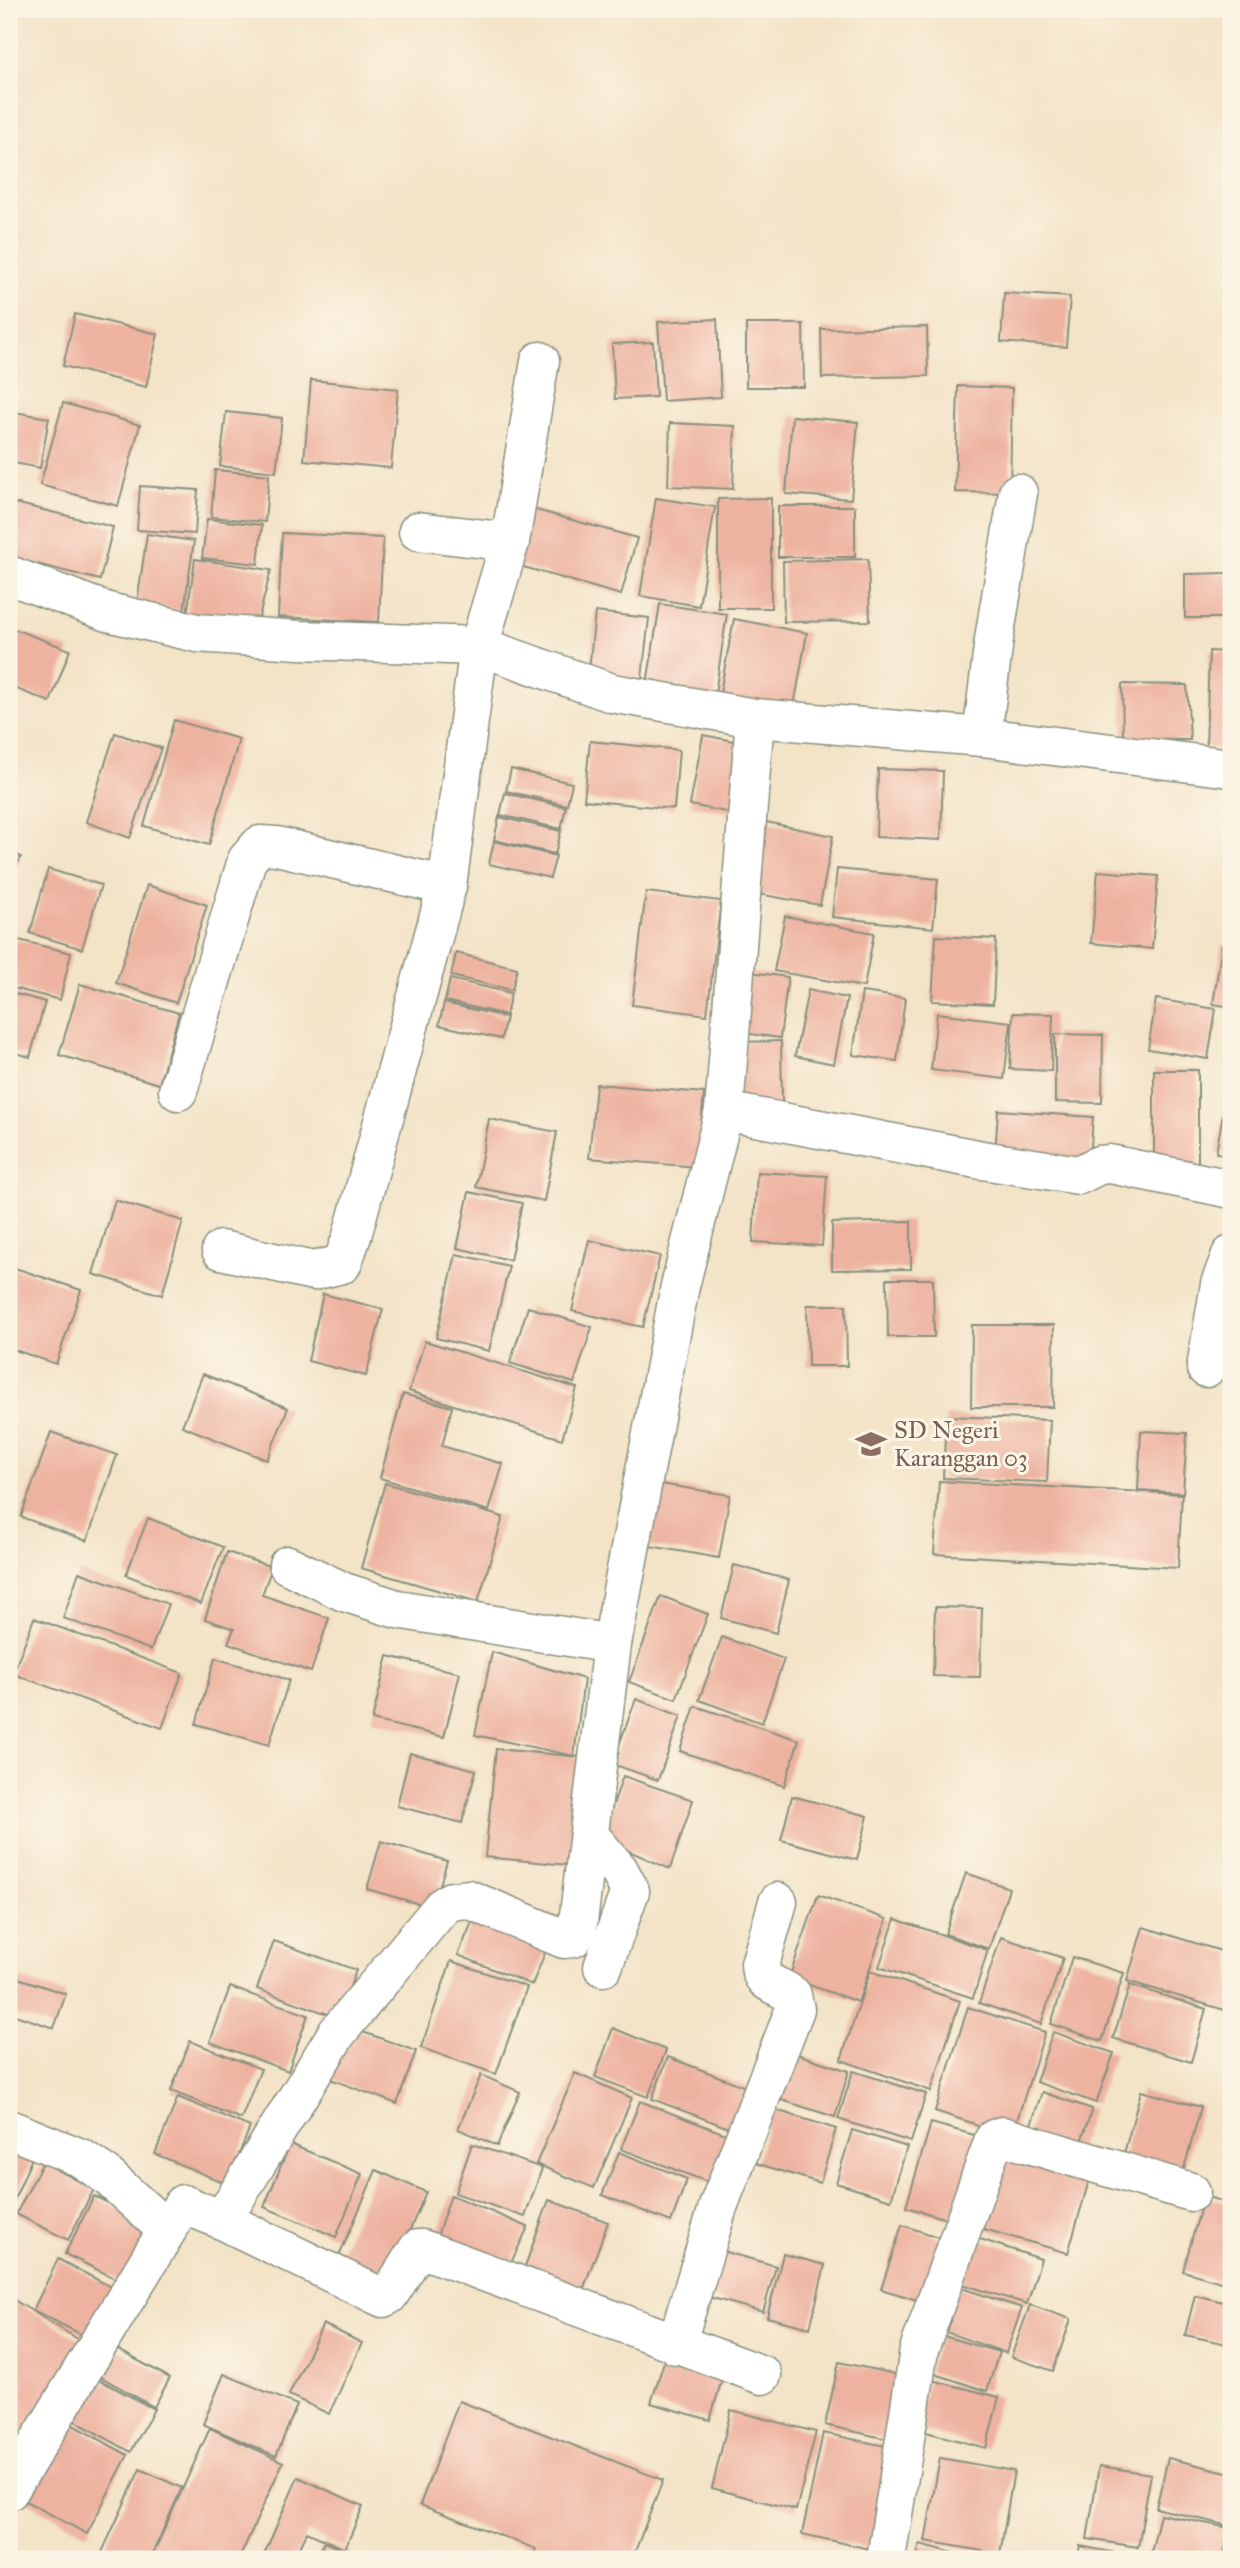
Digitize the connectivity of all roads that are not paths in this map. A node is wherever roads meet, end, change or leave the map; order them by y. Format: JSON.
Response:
{"nodes":[{"id":1,"x":540,"y":361,"type":"dead end"},
{"id":2,"x":1018,"y":494,"type":"dead end"},
{"id":3,"x":418,"y":531,"type":"dead end"},
{"id":4,"x":510,"y":542,"type":"junction"},
{"id":5,"x":9,"y":575,"type":"edge"},
{"id":6,"x":479,"y":646,"type":"junction"},
{"id":7,"x":755,"y":718,"type":"junction"},
{"id":8,"x":982,"y":737,"type":"junction"},
{"id":9,"x":1231,"y":768,"type":"edge"},
{"id":10,"x":447,"y":886,"type":"junction"},
{"id":11,"x":178,"y":1091,"type":"dead end"},
{"id":12,"x":723,"y":1111,"type":"junction"},
{"id":13,"x":1231,"y":1189,"type":"edge"},
{"id":14,"x":221,"y":1250,"type":"dead end"},
{"id":15,"x":1231,"y":1255,"type":"edge"},
{"id":16,"x":1206,"y":1368,"type":"dead end"},
{"id":17,"x":288,"y":1565,"type":"dead end"},
{"id":18,"x":612,"y":1644,"type":"junction"},
{"id":19,"x":589,"y":1835,"type":"junction"},
{"id":20,"x":778,"y":1902,"type":"dead end"},
{"id":21,"x":603,"y":1967,"type":"dead end"},
{"id":22,"x":9,"y":2129,"type":"edge"},
{"id":23,"x":1191,"y":2192,"type":"dead end"},
{"id":24,"x":222,"y":2220,"type":"junction"},
{"id":25,"x":167,"y":2230,"type":"junction"},
{"id":26,"x":677,"y":2346,"type":"junction"},
{"id":27,"x":762,"y":2375,"type":"dead end"},
{"id":28,"x":9,"y":2491,"type":"edge"},
{"id":29,"x":886,"y":2559,"type":"edge"}],
"edges":[{"from":1,"to":4,"type":"street"},
{"from":2,"to":8,"type":"street"},
{"from":3,"to":4,"type":"street"},
{"from":4,"to":6,"type":"street"},
{"from":5,"to":6,"type":"street"},
{"from":6,"to":7,"type":"street"},
{"from":6,"to":10,"type":"street"},
{"from":7,"to":8,"type":"street"},
{"from":7,"to":12,"type":"street"},
{"from":8,"to":9,"type":"street"},
{"from":10,"to":11,"type":"street"},
{"from":10,"to":14,"type":"street"},
{"from":12,"to":13,"type":"street"},
{"from":12,"to":18,"type":"street"},
{"from":15,"to":16,"type":"street"},
{"from":17,"to":18,"type":"street"},
{"from":18,"to":19,"type":"street"},
{"from":19,"to":21,"type":"street"},
{"from":19,"to":24,"type":"street"},
{"from":20,"to":26,"type":"street"},
{"from":22,"to":25,"type":"street"},
{"from":23,"to":29,"type":"street"},
{"from":24,"to":25,"type":"street"},
{"from":24,"to":26,"type":"street"},
{"from":25,"to":28,"type":"street"},
{"from":26,"to":27,"type":"street"}]}
